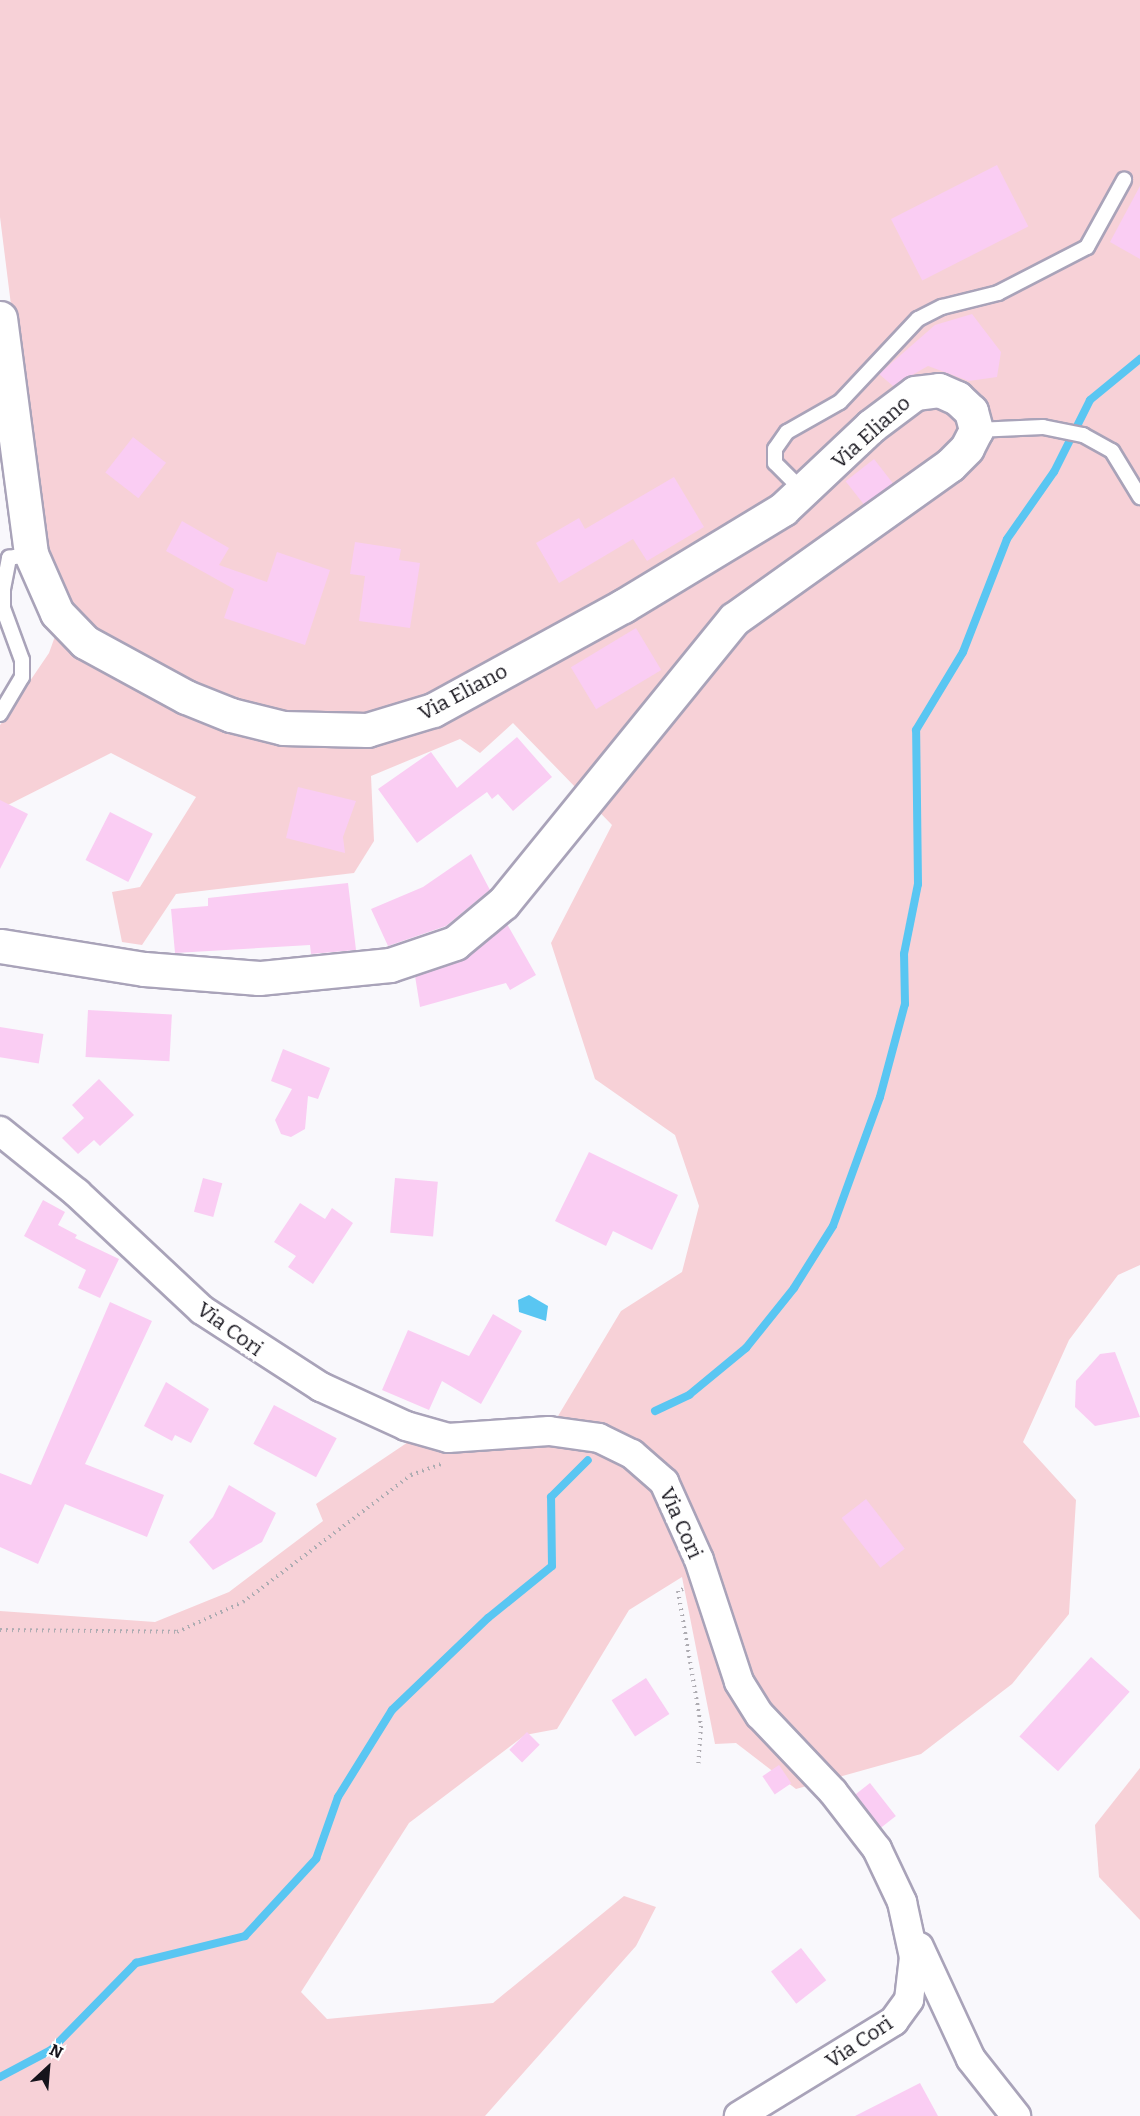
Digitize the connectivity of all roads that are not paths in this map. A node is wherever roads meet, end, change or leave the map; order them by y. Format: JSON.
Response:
{"nodes":[{"id":1,"x":1124,"y":180,"type":"dead end"},
{"id":2,"x":0,"y":318,"type":"edge"},
{"id":3,"x":976,"y":430,"type":"junction"},
{"id":4,"x":805,"y":492,"type":"junction"},
{"id":5,"x":1140,"y":497,"type":"edge"},
{"id":6,"x":31,"y":554,"type":"junction"},
{"id":7,"x":0,"y":714,"type":"edge"},
{"id":8,"x":0,"y":946,"type":"edge"},
{"id":9,"x":0,"y":1131,"type":"edge"},
{"id":10,"x":907,"y":1918,"type":"junction"},
{"id":11,"x":739,"y":2116,"type":"edge"},
{"id":12,"x":1016,"y":2116,"type":"edge"}],
"edges":[{"from":1,"to":4,"type":"lane"},
{"from":2,"to":6,"type":"street","name":"Via Eliano"},
{"from":3,"to":4,"type":"street","name":"Via Eliano"},
{"from":3,"to":5,"type":"lane"},
{"from":3,"to":8,"type":"street"},
{"from":4,"to":6,"type":"street","name":"Via Eliano"},
{"from":6,"to":7,"type":"lane"},
{"from":9,"to":10,"type":"street","name":"Via Cori"},
{"from":10,"to":11,"type":"street","name":"Via Cori"},
{"from":10,"to":12,"type":"street"}]}
